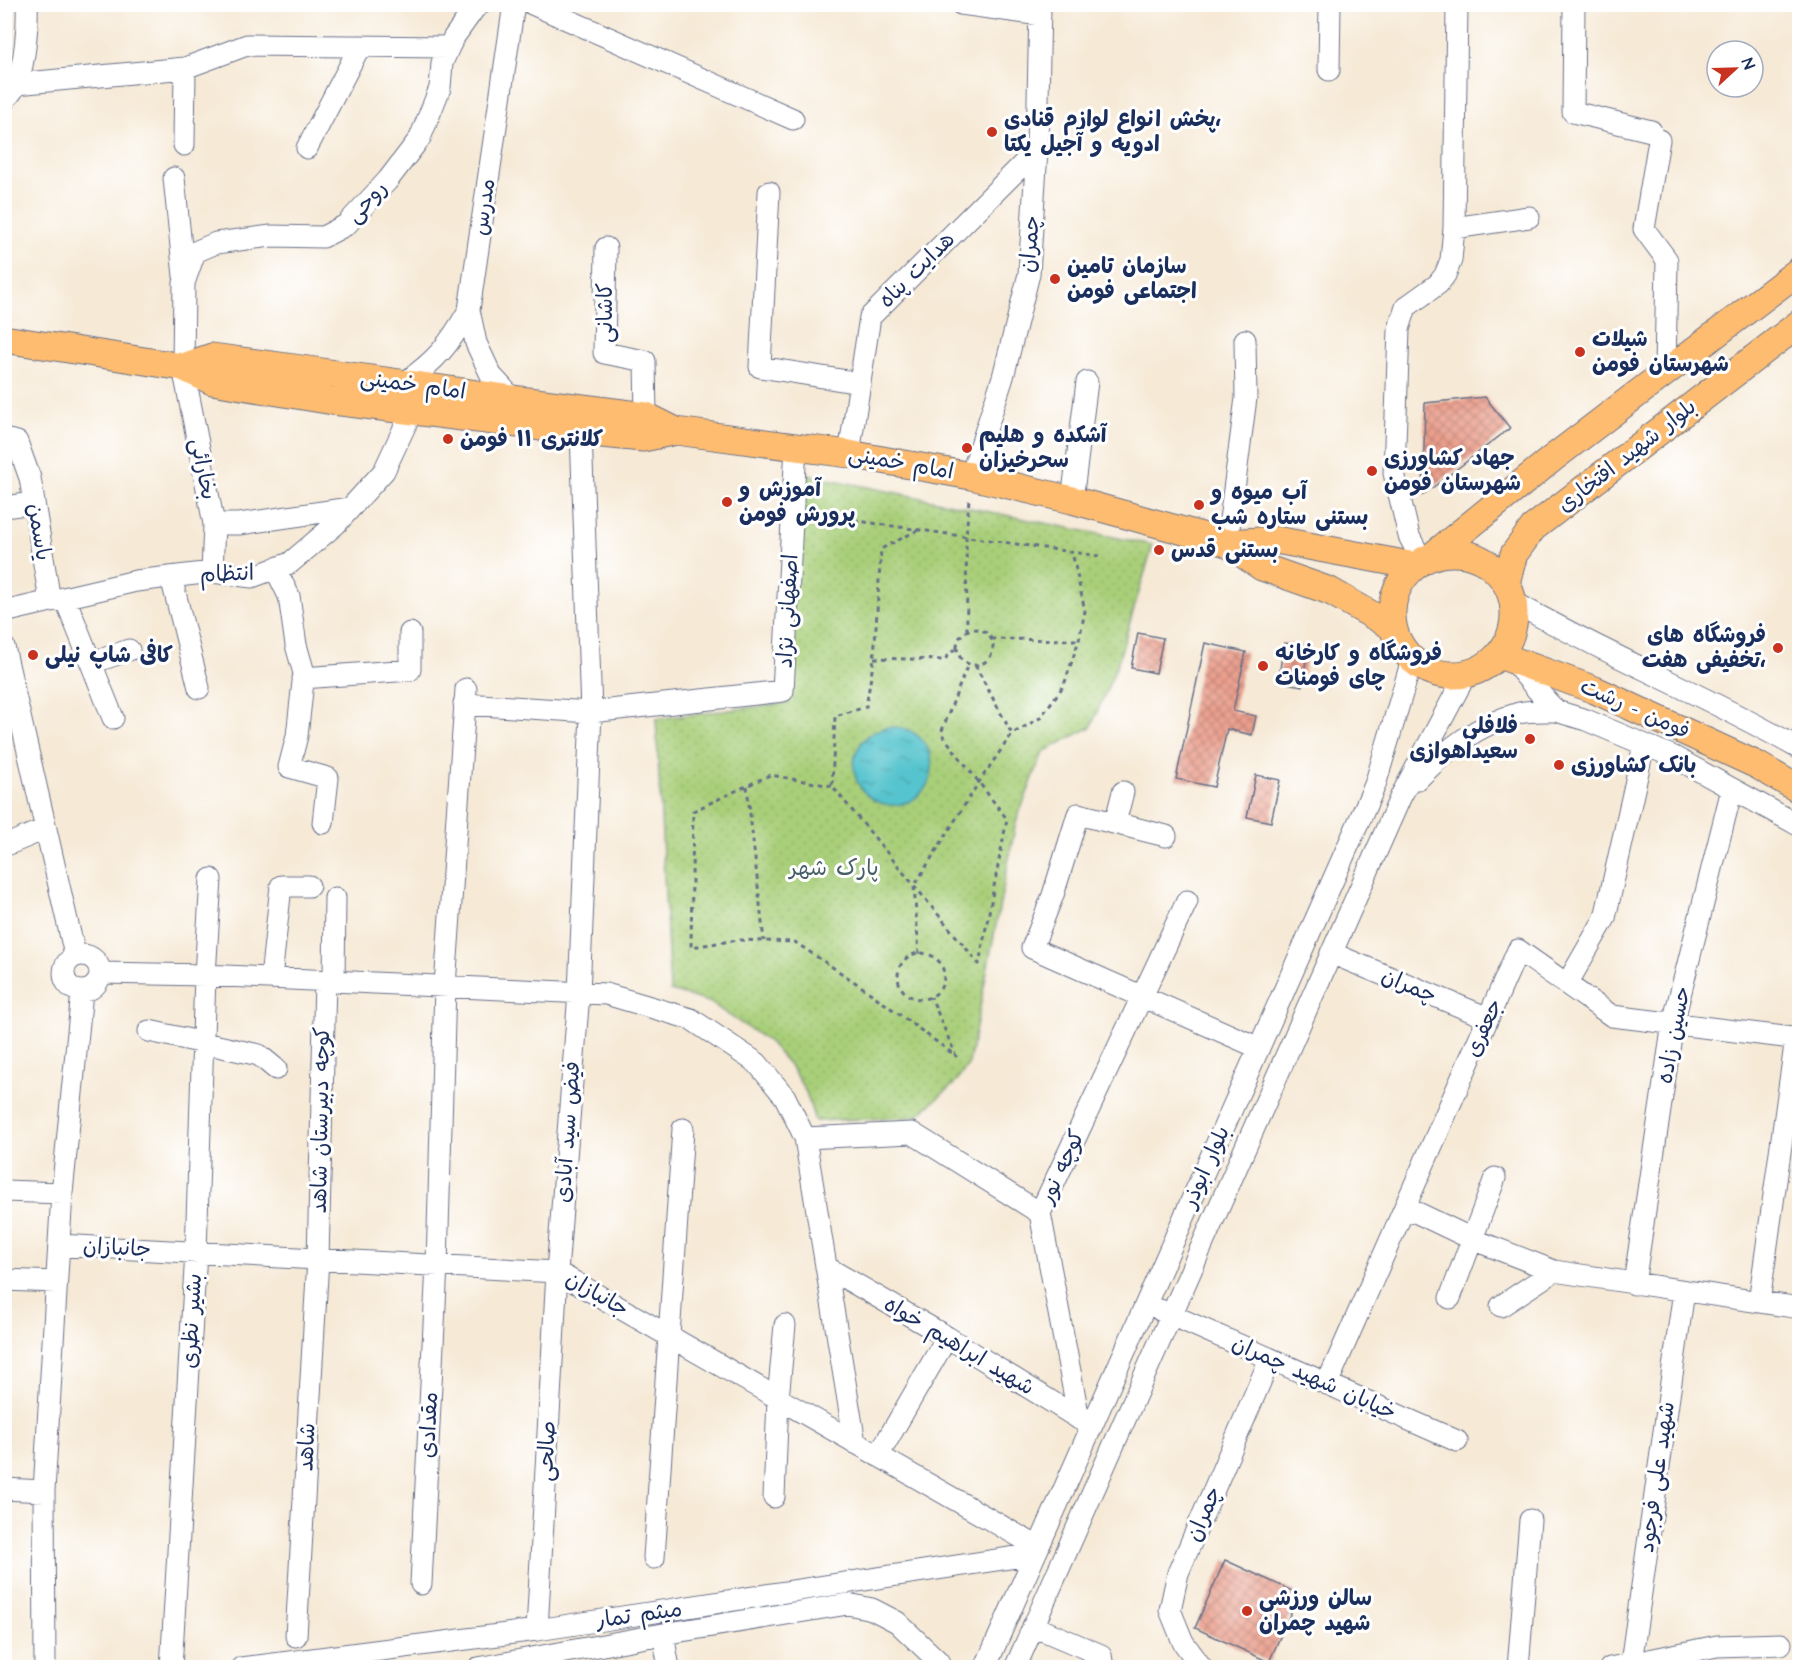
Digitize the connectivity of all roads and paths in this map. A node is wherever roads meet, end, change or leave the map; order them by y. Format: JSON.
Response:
{"nodes":[{"id":1,"x":27,"y":4,"type":"edge"},
{"id":2,"x":480,"y":4,"type":"edge"},
{"id":3,"x":514,"y":4,"type":"edge"},
{"id":4,"x":532,"y":4,"type":"edge"},
{"id":5,"x":961,"y":4,"type":"edge"},
{"id":6,"x":1330,"y":4,"type":"edge"},
{"id":7,"x":1457,"y":4,"type":"edge"},
{"id":8,"x":1574,"y":4,"type":"edge"},
{"id":9,"x":1040,"y":10,"type":"edge"},
{"id":10,"x":360,"y":46,"type":"junction"},
{"id":11,"x":449,"y":48,"type":"junction"},
{"id":12,"x":185,"y":68,"type":"junction"},
{"id":13,"x":1329,"y":70,"type":"dead end"},
{"id":14,"x":10,"y":93,"type":"edge"},
{"id":15,"x":793,"y":118,"type":"dead end"},
{"id":16,"x":184,"y":146,"type":"dead end"},
{"id":17,"x":307,"y":148,"type":"dead end"},
{"id":18,"x":1037,"y":150,"type":"junction"},
{"id":19,"x":174,"y":178,"type":"dead end"},
{"id":20,"x":769,"y":192,"type":"dead end"},
{"id":21,"x":1529,"y":217,"type":"dead end"},
{"id":22,"x":1454,"y":228,"type":"junction"},
{"id":23,"x":606,"y":248,"type":"dead end"},
{"id":24,"x":1800,"y":270,"type":"edge"},
{"id":25,"x":184,"y":283,"type":"junction"},
{"id":26,"x":469,"y":310,"type":"junction"},
{"id":27,"x":1800,"y":323,"type":"edge"},
{"id":28,"x":1245,"y":340,"type":"dead end"},
{"id":29,"x":5,"y":342,"type":"edge"},
{"id":30,"x":183,"y":367,"type":"junction"},
{"id":31,"x":1665,"y":372,"type":"junction"},
{"id":32,"x":1087,"y":382,"type":"dead end"},
{"id":33,"x":860,"y":383,"type":"junction"},
{"id":34,"x":403,"y":384,"type":"junction"},
{"id":35,"x":513,"y":399,"type":"junction"},
{"id":36,"x":412,"y":411,"type":"junction"},
{"id":37,"x":646,"y":416,"type":"junction"},
{"id":38,"x":676,"y":431,"type":"junction"},
{"id":39,"x":581,"y":432,"type":"junction"},
{"id":40,"x":4,"y":439,"type":"edge"},
{"id":41,"x":796,"y":446,"type":"junction"},
{"id":42,"x":849,"y":454,"type":"junction"},
{"id":43,"x":971,"y":476,"type":"junction"},
{"id":44,"x":1072,"y":500,"type":"junction"},
{"id":45,"x":34,"y":503,"type":"junction"},
{"id":46,"x":4,"y":507,"type":"edge"},
{"id":47,"x":350,"y":508,"type":"junction"},
{"id":48,"x":793,"y":511,"type":"junction"},
{"id":49,"x":214,"y":524,"type":"junction"},
{"id":50,"x":918,"y":530,"type":"junction"},
{"id":51,"x":966,"y":537,"type":"junction"},
{"id":52,"x":1227,"y":543,"type":"junction"},
{"id":53,"x":1072,"y":552,"type":"junction"},
{"id":54,"x":1099,"y":556,"type":"dead end"},
{"id":55,"x":1423,"y":561,"type":"junction"},
{"id":56,"x":275,"y":568,"type":"junction"},
{"id":57,"x":212,"y":572,"type":"junction"},
{"id":58,"x":171,"y":577,"type":"junction"},
{"id":59,"x":1509,"y":592,"type":"junction"},
{"id":60,"x":58,"y":600,"type":"junction"},
{"id":61,"x":4,"y":612,"type":"edge"},
{"id":62,"x":1393,"y":627,"type":"junction"},
{"id":63,"x":967,"y":631,"type":"junction"},
{"id":64,"x":410,"y":633,"type":"dead end"},
{"id":65,"x":991,"y":639,"type":"junction"},
{"id":66,"x":1079,"y":640,"type":"junction"},
{"id":67,"x":4,"y":647,"type":"edge"},
{"id":68,"x":957,"y":647,"type":"junction"},
{"id":69,"x":129,"y":650,"type":"dead end"},
{"id":70,"x":1505,"y":657,"type":"junction"},
{"id":71,"x":874,"y":658,"type":"junction"},
{"id":72,"x":1412,"y":660,"type":"junction"},
{"id":73,"x":92,"y":663,"type":"junction"},
{"id":74,"x":968,"y":664,"type":"junction"},
{"id":75,"x":975,"y":665,"type":"junction"},
{"id":76,"x":1466,"y":674,"type":"junction"},
{"id":77,"x":303,"y":678,"type":"junction"},
{"id":78,"x":199,"y":688,"type":"dead end"},
{"id":79,"x":1556,"y":711,"type":"junction"},
{"id":80,"x":591,"y":712,"type":"junction"},
{"id":81,"x":113,"y":718,"type":"dead end"},
{"id":82,"x":1012,"y":734,"type":"junction"},
{"id":83,"x":1644,"y":745,"type":"junction"},
{"id":84,"x":1800,"y":749,"type":"edge"},
{"id":85,"x":979,"y":782,"type":"junction"},
{"id":86,"x":747,"y":786,"type":"junction"},
{"id":87,"x":832,"y":786,"type":"junction"},
{"id":88,"x":1732,"y":789,"type":"junction"},
{"id":89,"x":1800,"y":790,"type":"edge"},
{"id":90,"x":1123,"y":792,"type":"dead end"},
{"id":91,"x":1401,"y":796,"type":"junction"},
{"id":92,"x":323,"y":823,"type":"dead end"},
{"id":93,"x":1115,"y":823,"type":"junction"},
{"id":94,"x":1800,"y":826,"type":"edge"},
{"id":95,"x":45,"y":829,"type":"junction"},
{"id":96,"x":1166,"y":836,"type":"dead end"},
{"id":97,"x":4,"y":846,"type":"edge"},
{"id":98,"x":211,"y":879,"type":"dead end"},
{"id":99,"x":309,"y":886,"type":"dead end"},
{"id":100,"x":914,"y":886,"type":"junction"},
{"id":101,"x":335,"y":898,"type":"dead end"},
{"id":102,"x":1186,"y":901,"type":"dead end"},
{"id":103,"x":764,"y":941,"type":"junction"},
{"id":104,"x":1331,"y":953,"type":"junction"},
{"id":105,"x":919,"y":954,"type":"junction"},
{"id":106,"x":75,"y":955,"type":"junction"},
{"id":107,"x":101,"y":973,"type":"junction"},
{"id":108,"x":205,"y":975,"type":"junction"},
{"id":109,"x":271,"y":978,"type":"junction"},
{"id":110,"x":329,"y":981,"type":"junction"},
{"id":111,"x":1567,"y":984,"type":"junction"},
{"id":112,"x":445,"y":986,"type":"junction"},
{"id":113,"x":82,"y":992,"type":"junction"},
{"id":114,"x":579,"y":993,"type":"junction"},
{"id":115,"x":1142,"y":996,"type":"junction"},
{"id":116,"x":931,"y":997,"type":"junction"},
{"id":117,"x":1488,"y":1018,"type":"junction"},
{"id":118,"x":1673,"y":1023,"type":"junction"},
{"id":119,"x":149,"y":1031,"type":"dead end"},
{"id":120,"x":1798,"y":1039,"type":"edge"},
{"id":121,"x":203,"y":1044,"type":"junction"},
{"id":122,"x":1259,"y":1048,"type":"junction"},
{"id":123,"x":276,"y":1070,"type":"dead end"},
{"id":124,"x":683,"y":1129,"type":"dead end"},
{"id":125,"x":805,"y":1138,"type":"junction"},
{"id":126,"x":1495,"y":1178,"type":"dead end"},
{"id":127,"x":4,"y":1191,"type":"edge"},
{"id":128,"x":62,"y":1193,"type":"junction"},
{"id":129,"x":1405,"y":1206,"type":"junction"},
{"id":130,"x":1040,"y":1213,"type":"junction"},
{"id":131,"x":1472,"y":1239,"type":"junction"},
{"id":132,"x":59,"y":1245,"type":"junction"},
{"id":133,"x":196,"y":1252,"type":"junction"},
{"id":134,"x":318,"y":1259,"type":"junction"},
{"id":135,"x":436,"y":1265,"type":"junction"},
{"id":136,"x":826,"y":1267,"type":"junction"},
{"id":137,"x":557,"y":1272,"type":"junction"},
{"id":138,"x":1554,"y":1272,"type":"junction"},
{"id":139,"x":4,"y":1280,"type":"edge"},
{"id":140,"x":56,"y":1282,"type":"junction"},
{"id":141,"x":1634,"y":1284,"type":"junction"},
{"id":142,"x":1684,"y":1291,"type":"junction"},
{"id":143,"x":1449,"y":1298,"type":"dead end"},
{"id":144,"x":1759,"y":1302,"type":"junction"},
{"id":145,"x":1145,"y":1304,"type":"junction"},
{"id":146,"x":1501,"y":1306,"type":"dead end"},
{"id":147,"x":1800,"y":1308,"type":"edge"},
{"id":148,"x":1171,"y":1315,"type":"junction"},
{"id":149,"x":785,"y":1325,"type":"dead end"},
{"id":150,"x":669,"y":1336,"type":"junction"},
{"id":151,"x":947,"y":1337,"type":"junction"},
{"id":152,"x":1270,"y":1359,"type":"junction"},
{"id":153,"x":1327,"y":1384,"type":"junction"},
{"id":154,"x":778,"y":1399,"type":"junction"},
{"id":155,"x":1085,"y":1422,"type":"junction"},
{"id":156,"x":1458,"y":1441,"type":"dead end"},
{"id":157,"x":855,"y":1443,"type":"junction"},
{"id":158,"x":878,"y":1456,"type":"junction"},
{"id":159,"x":4,"y":1489,"type":"edge"},
{"id":160,"x":44,"y":1491,"type":"junction"},
{"id":161,"x":774,"y":1497,"type":"dead end"},
{"id":162,"x":1530,"y":1520,"type":"dead end"},
{"id":163,"x":1036,"y":1550,"type":"junction"},
{"id":164,"x":654,"y":1558,"type":"dead end"},
{"id":165,"x":421,"y":1584,"type":"dead end"},
{"id":166,"x":848,"y":1594,"type":"junction"},
{"id":167,"x":1034,"y":1626,"type":"junction"},
{"id":168,"x":537,"y":1630,"type":"junction"},
{"id":169,"x":663,"y":1634,"type":"junction"},
{"id":170,"x":296,"y":1636,"type":"dead end"},
{"id":171,"x":476,"y":1637,"type":"junction"},
{"id":172,"x":1781,"y":1644,"type":"dead end"},
{"id":173,"x":1621,"y":1666,"type":"edge"},
{"id":174,"x":479,"y":1667,"type":"edge"},
{"id":175,"x":45,"y":1668,"type":"edge"},
{"id":176,"x":171,"y":1668,"type":"edge"},
{"id":177,"x":241,"y":1668,"type":"edge"},
{"id":178,"x":669,"y":1668,"type":"edge"},
{"id":179,"x":942,"y":1668,"type":"edge"},
{"id":180,"x":985,"y":1668,"type":"edge"},
{"id":181,"x":1015,"y":1668,"type":"edge"},
{"id":182,"x":1103,"y":1668,"type":"edge"},
{"id":183,"x":1202,"y":1668,"type":"edge"},
{"id":184,"x":1518,"y":1668,"type":"edge"}],
"edges":[{"from":1,"to":14,"type":"street"},
{"from":2,"to":11,"type":"street","name":"روحی"},
{"from":3,"to":26,"type":"street","name":"مدرس"},
{"from":4,"to":15,"type":"street"},
{"from":5,"to":9,"type":"street"},
{"from":6,"to":13,"type":"street"},
{"from":7,"to":22,"type":"street"},
{"from":8,"to":31,"type":"street"},
{"from":9,"to":18,"type":"street","name":"چمران"},
{"from":10,"to":11,"type":"street"},
{"from":10,"to":12,"type":"street"},
{"from":10,"to":17,"type":"street"},
{"from":11,"to":25,"type":"street","name":"روحی"},
{"from":12,"to":14,"type":"street"},
{"from":12,"to":16,"type":"street"},
{"from":18,"to":33,"type":"street","name":"هدایت پناه"},
{"from":18,"to":43,"type":"street","name":"چمران"},
{"from":19,"to":25,"type":"street"},
{"from":20,"to":33,"type":"street"},
{"from":21,"to":22,"type":"street"},
{"from":22,"to":55,"type":"street"},
{"from":23,"to":37,"type":"street","name":"کاشانی"},
{"from":24,"to":31,"type":"main road","name":"بلوار شهید افتخاری"},
{"from":25,"to":30,"type":"street","name":"روحی"},
{"from":26,"to":34,"type":"street"},
{"from":26,"to":35,"type":"street","name":"مدرس"},
{"from":27,"to":59,"type":"main road","name":"بلوار شهید افتخاری"},
{"from":28,"to":52,"type":"street"},
{"from":29,"to":30,"type":"main road","name":"امام خمینی"},
{"from":30,"to":34,"type":"main road","name":"امام خمینی"},
{"from":30,"to":36,"type":"main road","name":"امام خمینی"},
{"from":30,"to":49,"type":"street","name":"بخارائی"},
{"from":31,"to":55,"type":"main road","name":"بلوار شهید افتخاری"},
{"from":32,"to":44,"type":"street"},
{"from":33,"to":42,"type":"street","name":"هدایت پناه"},
{"from":34,"to":35,"type":"main road","name":"امام خمینی"},
{"from":35,"to":37,"type":"main road","name":"امام خمینی"},
{"from":36,"to":39,"type":"main road","name":"امام خمینی"},
{"from":36,"to":47,"type":"street","name":"انتظام"},
{"from":37,"to":38,"type":"main road","name":"امام خمینی"},
{"from":38,"to":39,"type":"main road","name":"امام خمینی"},
{"from":38,"to":41,"type":"main road","name":"امام خمینی"},
{"from":39,"to":80,"type":"street"},
{"from":40,"to":45,"type":"street","name":"یاسمن"},
{"from":41,"to":42,"type":"main road","name":"امام خمینی"},
{"from":41,"to":48,"type":"street","name":"اصفهانی نژاد"},
{"from":42,"to":43,"type":"main road","name":"امام خمینی"},
{"from":43,"to":44,"type":"main road","name":"امام خمینی"},
{"from":43,"to":51,"type":"path"},
{"from":44,"to":52,"type":"main road","name":"امام خمینی"},
{"from":45,"to":46,"type":"street"},
{"from":45,"to":60,"type":"street","name":"یاسمن"},
{"from":47,"to":49,"type":"street"},
{"from":47,"to":56,"type":"street","name":"انتظام"},
{"from":48,"to":50,"type":"path"},
{"from":48,"to":80,"type":"street","name":"اصفهانی نژاد"},
{"from":49,"to":57,"type":"street","name":"بخارائی"},
{"from":50,"to":51,"type":"path"},
{"from":50,"to":71,"type":"path"},
{"from":51,"to":53,"type":"path"},
{"from":51,"to":63,"type":"path"},
{"from":52,"to":55,"type":"main road","name":"امام خمینی"},
{"from":52,"to":62,"type":"main road","name":"امام خمینی"},
{"from":53,"to":54,"type":"path"},
{"from":53,"to":66,"type":"path"},
{"from":55,"to":59,"type":"main road"},
{"from":55,"to":62,"type":"main road"},
{"from":56,"to":57,"type":"street","name":"انتظام"},
{"from":56,"to":77,"type":"street"},
{"from":57,"to":58,"type":"street","name":"انتظام"},
{"from":58,"to":60,"type":"street","name":"انتظام"},
{"from":58,"to":78,"type":"street"},
{"from":59,"to":70,"type":"main road"},
{"from":59,"to":84,"type":"street"},
{"from":60,"to":61,"type":"street","name":"انتظام"},
{"from":60,"to":73,"type":"street","name":"یاسمن"},
{"from":62,"to":72,"type":"main road"},
{"from":63,"to":65,"type":"path"},
{"from":63,"to":68,"type":"path"},
{"from":64,"to":77,"type":"street"},
{"from":65,"to":66,"type":"path"},
{"from":65,"to":75,"type":"path"},
{"from":66,"to":82,"type":"path"},
{"from":67,"to":95,"type":"street"},
{"from":68,"to":71,"type":"path"},
{"from":68,"to":74,"type":"path"},
{"from":69,"to":73,"type":"street"},
{"from":70,"to":76,"type":"main road"},
{"from":70,"to":79,"type":"street"},
{"from":70,"to":89,"type":"main road","name":"فومن - رشت"},
{"from":71,"to":87,"type":"path"},
{"from":72,"to":76,"type":"main road"},
{"from":72,"to":122,"type":"street","name":"بلوار ابوذر"},
{"from":73,"to":81,"type":"street","name":"یاسمن"},
{"from":74,"to":75,"type":"path"},
{"from":74,"to":85,"type":"path"},
{"from":75,"to":82,"type":"path"},
{"from":76,"to":91,"type":"street","name":"بلوار ابوذر"},
{"from":77,"to":92,"type":"street"},
{"from":79,"to":83,"type":"street"},
{"from":79,"to":91,"type":"street"},
{"from":80,"to":112,"type":"street","name":"مقدادی"},
{"from":80,"to":114,"type":"street"},
{"from":82,"to":85,"type":"path"},
{"from":83,"to":88,"type":"street"},
{"from":83,"to":111,"type":"street"},
{"from":85,"to":100,"type":"path"},
{"from":85,"to":100,"type":"path"},
{"from":86,"to":87,"type":"path"},
{"from":86,"to":103,"type":"path"},
{"from":86,"to":103,"type":"path"},
{"from":87,"to":100,"type":"path"},
{"from":88,"to":94,"type":"street"},
{"from":88,"to":118,"type":"street","name":"حسین زاده"},
{"from":90,"to":93,"type":"street"},
{"from":91,"to":104,"type":"street","name":"بلوار ابوذر"},
{"from":93,"to":96,"type":"street"},
{"from":93,"to":115,"type":"street"},
{"from":95,"to":97,"type":"street"},
{"from":95,"to":106,"type":"street"},
{"from":98,"to":108,"type":"street","name":"بشیر نظری"},
{"from":99,"to":109,"type":"street"},
{"from":100,"to":105,"type":"path"},
{"from":101,"to":110,"type":"street","name":"کوچه دبیرستان شاهد"},
{"from":102,"to":115,"type":"street","name":"کوچه نور"},
{"from":103,"to":116,"type":"path"},
{"from":104,"to":117,"type":"street","name":"چمران"},
{"from":104,"to":148,"type":"street","name":"بلوار ابوذر"},
{"from":105,"to":116,"type":"path"},
{"from":105,"to":116,"type":"path"},
{"from":106,"to":107,"type":"street"},
{"from":106,"to":113,"type":"street"},
{"from":107,"to":108,"type":"street"},
{"from":107,"to":113,"type":"street"},
{"from":108,"to":109,"type":"street"},
{"from":108,"to":121,"type":"street","name":"بشیر نظری"},
{"from":109,"to":110,"type":"street"},
{"from":110,"to":112,"type":"street"},
{"from":110,"to":134,"type":"street","name":"کوچه دبیرستان شاهد"},
{"from":111,"to":117,"type":"street","name":"جعفری"},
{"from":111,"to":118,"type":"street","name":"جعفری"},
{"from":112,"to":114,"type":"street"},
{"from":112,"to":135,"type":"street","name":"مقدادی"},
{"from":113,"to":128,"type":"street","name":"جانبازان"},
{"from":114,"to":125,"type":"street"},
{"from":114,"to":137,"type":"street","name":"فیض سید آبادی"},
{"from":115,"to":122,"type":"street"},
{"from":115,"to":130,"type":"street","name":"کوچه نور"},
{"from":117,"to":129,"type":"street","name":"جعفری"},
{"from":118,"to":120,"type":"street","name":"جعفری"},
{"from":118,"to":141,"type":"street","name":"حسین زاده"},
{"from":119,"to":121,"type":"street"},
{"from":120,"to":144,"type":"street"},
{"from":121,"to":123,"type":"street"},
{"from":121,"to":133,"type":"street","name":"بشیر نظری"},
{"from":122,"to":145,"type":"street","name":"بلوار ابوذر"},
{"from":124,"to":150,"type":"street"},
{"from":125,"to":130,"type":"street"},
{"from":125,"to":136,"type":"street"},
{"from":126,"to":131,"type":"street"},
{"from":127,"to":128,"type":"street"},
{"from":128,"to":132,"type":"street","name":"جانبازان"},
{"from":129,"to":131,"type":"street"},
{"from":129,"to":153,"type":"street","name":"جعفری"},
{"from":130,"to":155,"type":"street","name":"کوچه نور"},
{"from":131,"to":138,"type":"street"},
{"from":131,"to":143,"type":"street"},
{"from":132,"to":133,"type":"street","name":"جانبازان"},
{"from":132,"to":140,"type":"street","name":"جانبازان"},
{"from":133,"to":134,"type":"street","name":"جانبازان"},
{"from":133,"to":176,"type":"street","name":"بشیر نظری"},
{"from":134,"to":135,"type":"street","name":"جانبازان"},
{"from":134,"to":170,"type":"street","name":"شاهد"},
{"from":135,"to":137,"type":"street","name":"جانبازان"},
{"from":135,"to":165,"type":"street","name":"مقدادی"},
{"from":136,"to":151,"type":"street","name":"شهید ابراهیم خواه"},
{"from":136,"to":157,"type":"street"},
{"from":137,"to":150,"type":"street","name":"جانبازان"},
{"from":137,"to":168,"type":"street","name":"صالحی"},
{"from":138,"to":141,"type":"street"},
{"from":138,"to":146,"type":"street"},
{"from":139,"to":140,"type":"street"},
{"from":140,"to":160,"type":"street","name":"جانبازان"},
{"from":141,"to":142,"type":"street"},
{"from":142,"to":144,"type":"street"},
{"from":142,"to":173,"type":"street","name":"شهید علی فرجود"},
{"from":144,"to":147,"type":"street"},
{"from":145,"to":148,"type":"street","name":"خیابان شهید چمران"},
{"from":145,"to":155,"type":"street","name":"بلوار ابوذر"},
{"from":148,"to":152,"type":"street","name":"خیابان شهید چمران"},
{"from":148,"to":167,"type":"street","name":"بلوار ابوذر"},
{"from":149,"to":154,"type":"street"},
{"from":150,"to":154,"type":"street","name":"جانبازان"},
{"from":150,"to":164,"type":"street"},
{"from":151,"to":155,"type":"street","name":"شهید ابراهیم خواه"},
{"from":151,"to":158,"type":"street"},
{"from":152,"to":153,"type":"street","name":"خیابان شهید چمران"},
{"from":152,"to":183,"type":"street","name":"چمران"},
{"from":153,"to":156,"type":"street","name":"خیابان شهید چمران"},
{"from":154,"to":157,"type":"street","name":"جانبازان"},
{"from":154,"to":161,"type":"street"},
{"from":155,"to":163,"type":"street","name":"بلوار ابوذر"},
{"from":157,"to":158,"type":"street","name":"جانبازان"},
{"from":158,"to":163,"type":"street","name":"جانبازان"},
{"from":159,"to":160,"type":"street"},
{"from":160,"to":175,"type":"street","name":"جانبازان"},
{"from":162,"to":184,"type":"street"},
{"from":163,"to":166,"type":"street","name":"میثم تمار"},
{"from":163,"to":180,"type":"street","name":"بلوار ابوذر"},
{"from":166,"to":168,"type":"street","name":"میثم تمار"},
{"from":166,"to":169,"type":"street","name":"میثم تمار"},
{"from":166,"to":179,"type":"street","name":"میثم تمار"},
{"from":167,"to":181,"type":"street","name":"بلوار ابوذر"},
{"from":167,"to":182,"type":"street"},
{"from":168,"to":171,"type":"street","name":"میثم تمار"},
{"from":169,"to":174,"type":"street","name":"میثم تمار"},
{"from":169,"to":178,"type":"street"},
{"from":171,"to":174,"type":"street"},
{"from":171,"to":177,"type":"street","name":"میثم تمار"},
{"from":172,"to":173,"type":"street"}]}
